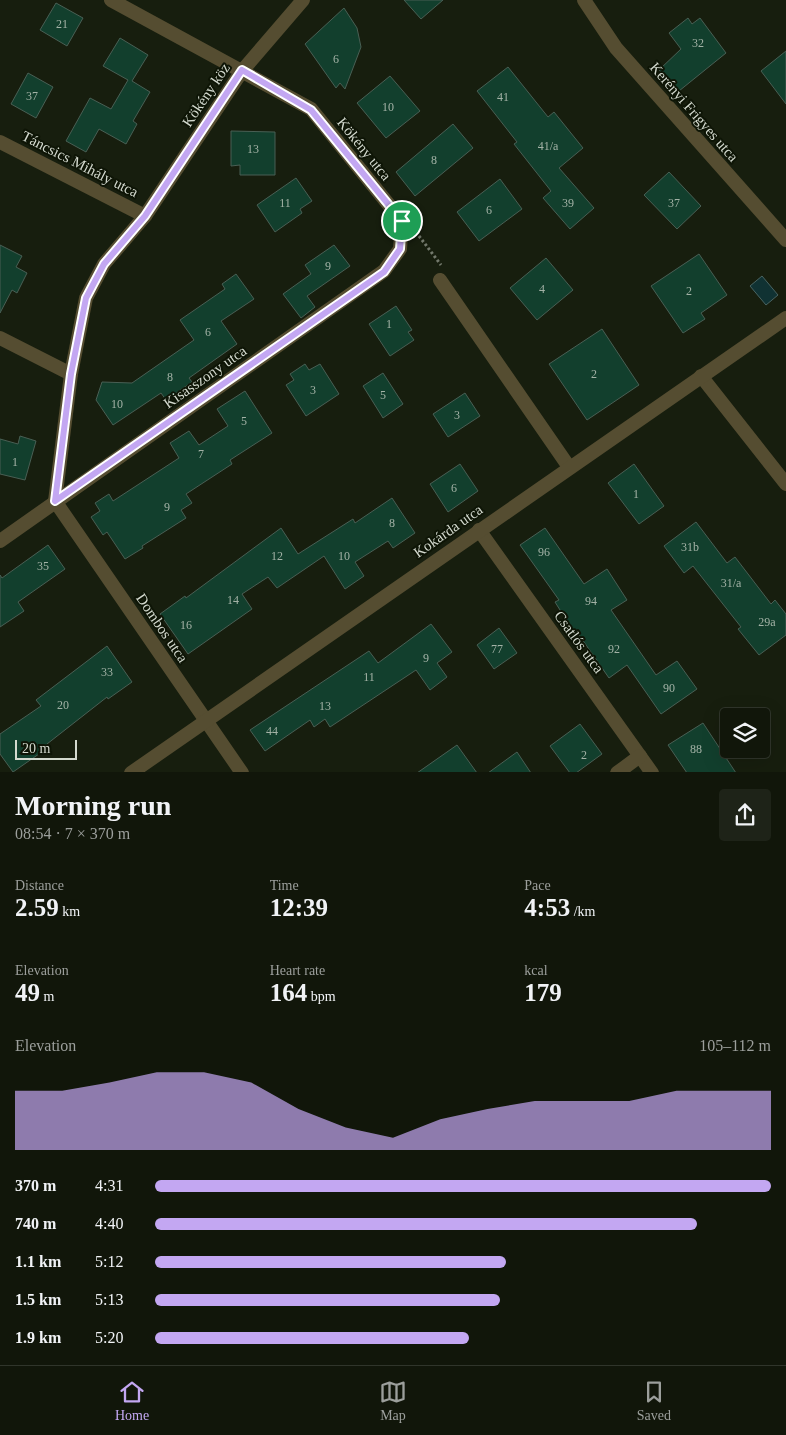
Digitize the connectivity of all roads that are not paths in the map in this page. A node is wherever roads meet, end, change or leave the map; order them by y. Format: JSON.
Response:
{"nodes":[{"id":1,"x":110,"y":0,"type":"edge"},
{"id":2,"x":303,"y":0,"type":"edge"},
{"id":3,"x":584,"y":0,"type":"edge"},
{"id":4,"x":242,"y":70,"type":"junction"},
{"id":5,"x":0,"y":142,"type":"edge"},
{"id":6,"x":145,"y":216,"type":"junction"},
{"id":7,"x":402,"y":221,"type":"joint"},
{"id":8,"x":786,"y":240,"type":"edge"},
{"id":9,"x":440,"y":280,"type":"road end"},
{"id":10,"x":786,"y":318,"type":"edge"},
{"id":11,"x":0,"y":338,"type":"edge"},
{"id":12,"x":71,"y":374,"type":"junction"},
{"id":13,"x":702,"y":376,"type":"junction"},
{"id":14,"x":569,"y":467,"type":"junction"},
{"id":15,"x":786,"y":484,"type":"edge"},
{"id":16,"x":55,"y":501,"type":"junction"},
{"id":17,"x":479,"y":530,"type":"junction"},
{"id":18,"x":0,"y":541,"type":"edge"},
{"id":19,"x":206,"y":720,"type":"junction"},
{"id":20,"x":640,"y":756,"type":"junction"},
{"id":21,"x":131,"y":772,"type":"edge"},
{"id":22,"x":242,"y":772,"type":"edge"},
{"id":23,"x":616,"y":772,"type":"edge"},
{"id":24,"x":652,"y":772,"type":"edge"}],
"edges":[{"from":1,"to":4,"type":"street","name":"Kökény utca"},
{"from":2,"to":4,"type":"street","name":"Kökény köz"},
{"from":3,"to":8,"type":"street","name":"Kerényi Frigyes utca"},
{"from":4,"to":6,"type":"street","name":"Kökény köz"},
{"from":4,"to":7,"type":"street","name":"Kökény utca"},
{"from":5,"to":6,"type":"street","name":"Táncsics Mihály utca"},
{"from":6,"to":12,"type":"street","name":"Kökény köz"},
{"from":7,"to":16,"type":"street","name":"Kisasszony utca"},
{"from":9,"to":14,"type":"street"},
{"from":10,"to":13,"type":"street","name":"Kokárda utca"},
{"from":11,"to":12,"type":"street"},
{"from":12,"to":16,"type":"street","name":"Kökény köz"},
{"from":13,"to":14,"type":"street","name":"Kokárda utca"},
{"from":13,"to":15,"type":"street"},
{"from":14,"to":17,"type":"street","name":"Kokárda utca"},
{"from":16,"to":18,"type":"street","name":"Kisasszony utca"},
{"from":16,"to":19,"type":"street","name":"Dombos utca"},
{"from":17,"to":19,"type":"street","name":"Kokárda utca"},
{"from":17,"to":20,"type":"street","name":"Csatlós utca"},
{"from":19,"to":21,"type":"street","name":"Kokárda utca"},
{"from":19,"to":22,"type":"street","name":"Dombos utca"},
{"from":20,"to":23,"type":"street"},
{"from":20,"to":24,"type":"street","name":"Csatlós utca"}]}
